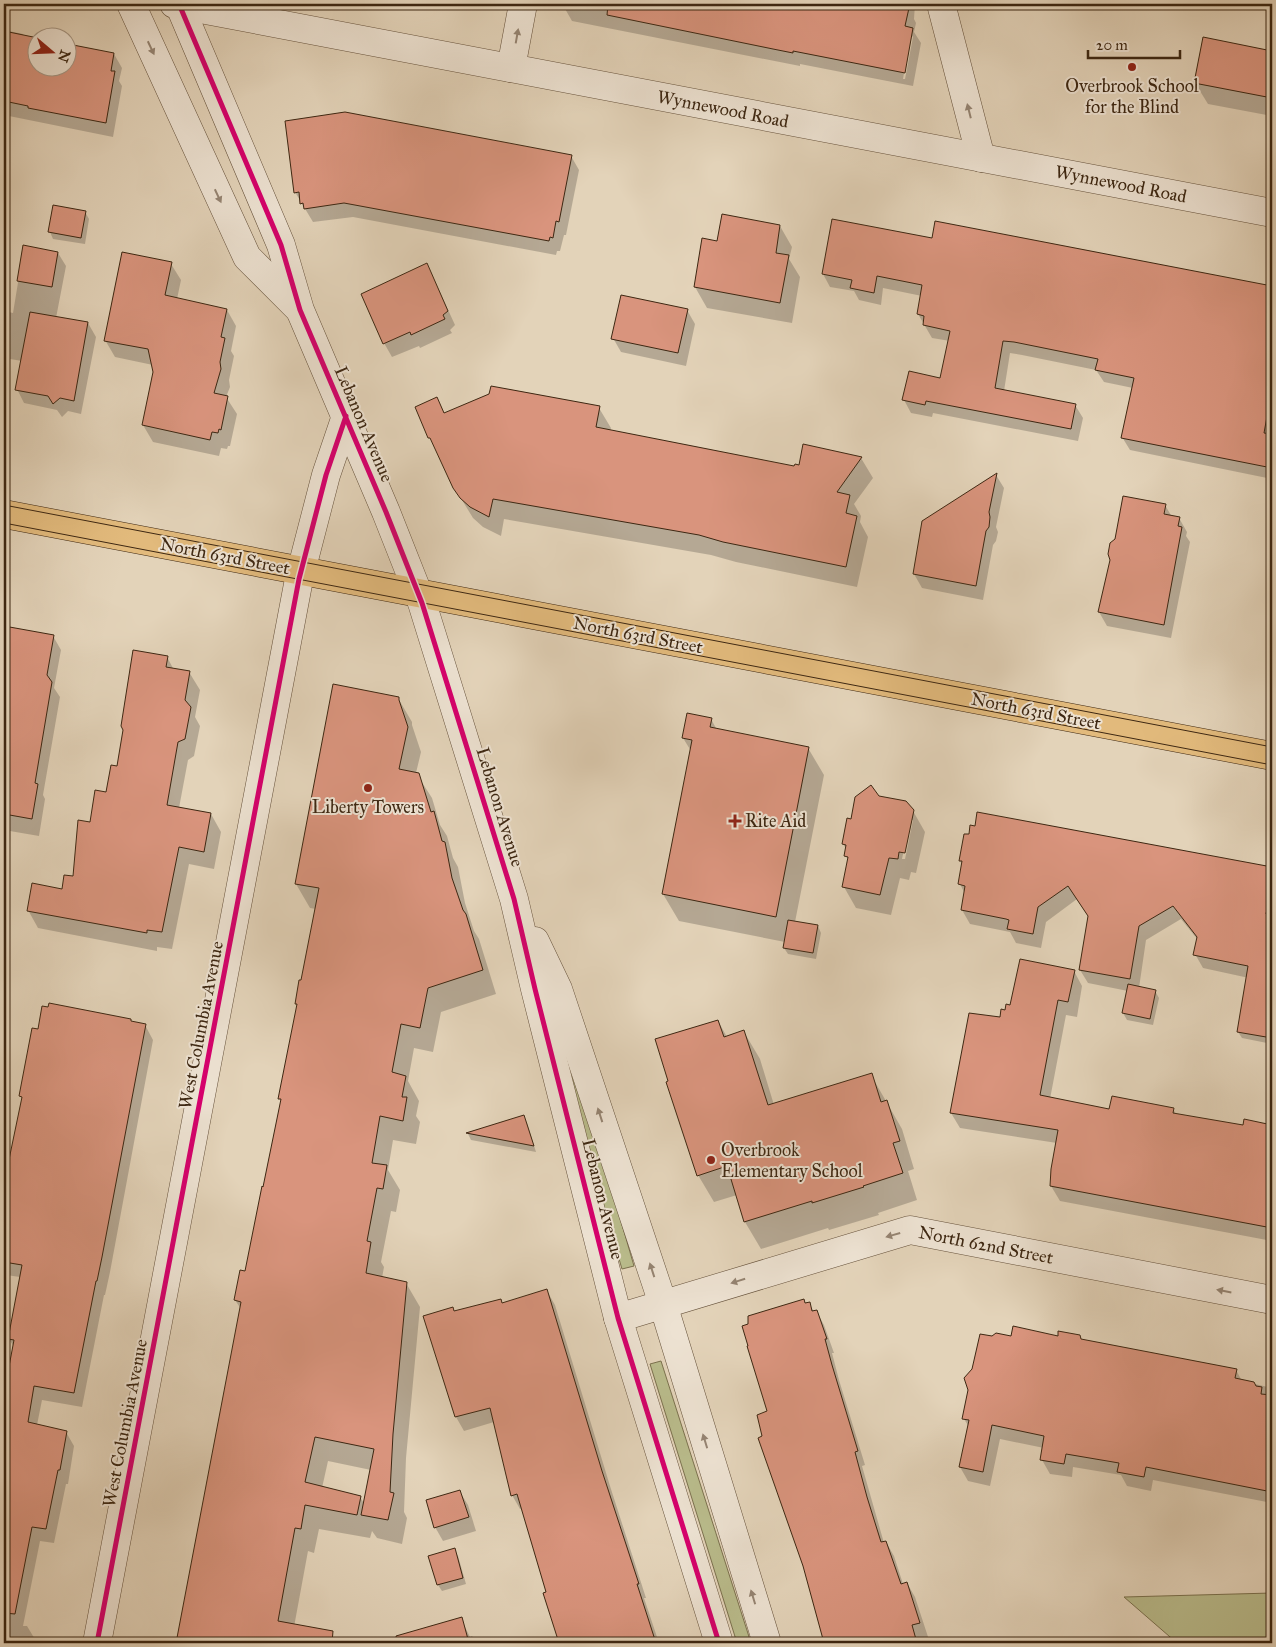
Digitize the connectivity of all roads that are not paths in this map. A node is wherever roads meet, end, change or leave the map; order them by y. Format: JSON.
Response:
{"nodes":[{"id":1,"x":131,"y":4,"type":"edge"},
{"id":2,"x":178,"y":4,"type":"edge"},
{"id":3,"x":523,"y":4,"type":"edge"},
{"id":4,"x":941,"y":4,"type":"edge"},
{"id":5,"x":511,"y":68,"type":"junction"},
{"id":6,"x":981,"y":158,"type":"junction"},
{"id":7,"x":1272,"y":212,"type":"edge"},
{"id":8,"x":300,"y":310,"type":"junction"},
{"id":9,"x":346,"y":416,"type":"junction"},
{"id":10,"x":4,"y":514,"type":"edge"},
{"id":11,"x":301,"y":571,"type":"junction"},
{"id":12,"x":418,"y":593,"type":"junction"},
{"id":13,"x":1272,"y":756,"type":"edge"},
{"id":14,"x":514,"y":899,"type":"junction"},
{"id":15,"x":1272,"y":1300,"type":"edge"},
{"id":16,"x":663,"y":1304,"type":"junction"},
{"id":17,"x":618,"y":1318,"type":"junction"},
{"id":18,"x":97,"y":1643,"type":"edge"},
{"id":19,"x":719,"y":1643,"type":"edge"},
{"id":20,"x":768,"y":1643,"type":"edge"}],
"edges":[{"from":1,"to":8,"type":"street","name":"Lebanon Avenue","one_way":true},
{"from":2,"to":5,"type":"street","name":"Wynnewood Road"},
{"from":2,"to":8,"type":"street","name":"Lebanon Avenue"},
{"from":5,"to":3,"type":"street","one_way":true},
{"from":6,"to":4,"type":"street","one_way":true},
{"from":5,"to":6,"type":"street","name":"Wynnewood Road"},
{"from":6,"to":7,"type":"street","name":"Wynnewood Road"},
{"from":8,"to":9,"type":"street","name":"Lebanon Avenue"},
{"from":9,"to":11,"type":"street","name":"West Columbia Avenue"},
{"from":9,"to":12,"type":"street","name":"Lebanon Avenue"},
{"from":10,"to":11,"type":"main road","name":"North 63rd Street"},
{"from":11,"to":12,"type":"main road","name":"North 63rd Street"},
{"from":11,"to":18,"type":"street","name":"West Columbia Avenue"},
{"from":12,"to":13,"type":"main road","name":"North 63rd Street"},
{"from":12,"to":14,"type":"street","name":"Lebanon Avenue"},
{"from":16,"to":14,"type":"street","name":"Lebanon Avenue","one_way":true},
{"from":14,"to":17,"type":"street","name":"Lebanon Avenue"},
{"from":15,"to":16,"type":"street","name":"North 62nd Street","one_way":true},
{"from":16,"to":17,"type":"street","name":"North 62nd Street"},
{"from":20,"to":16,"type":"street","name":"Lebanon Avenue","one_way":true},
{"from":17,"to":19,"type":"street","name":"Lebanon Avenue"}]}
